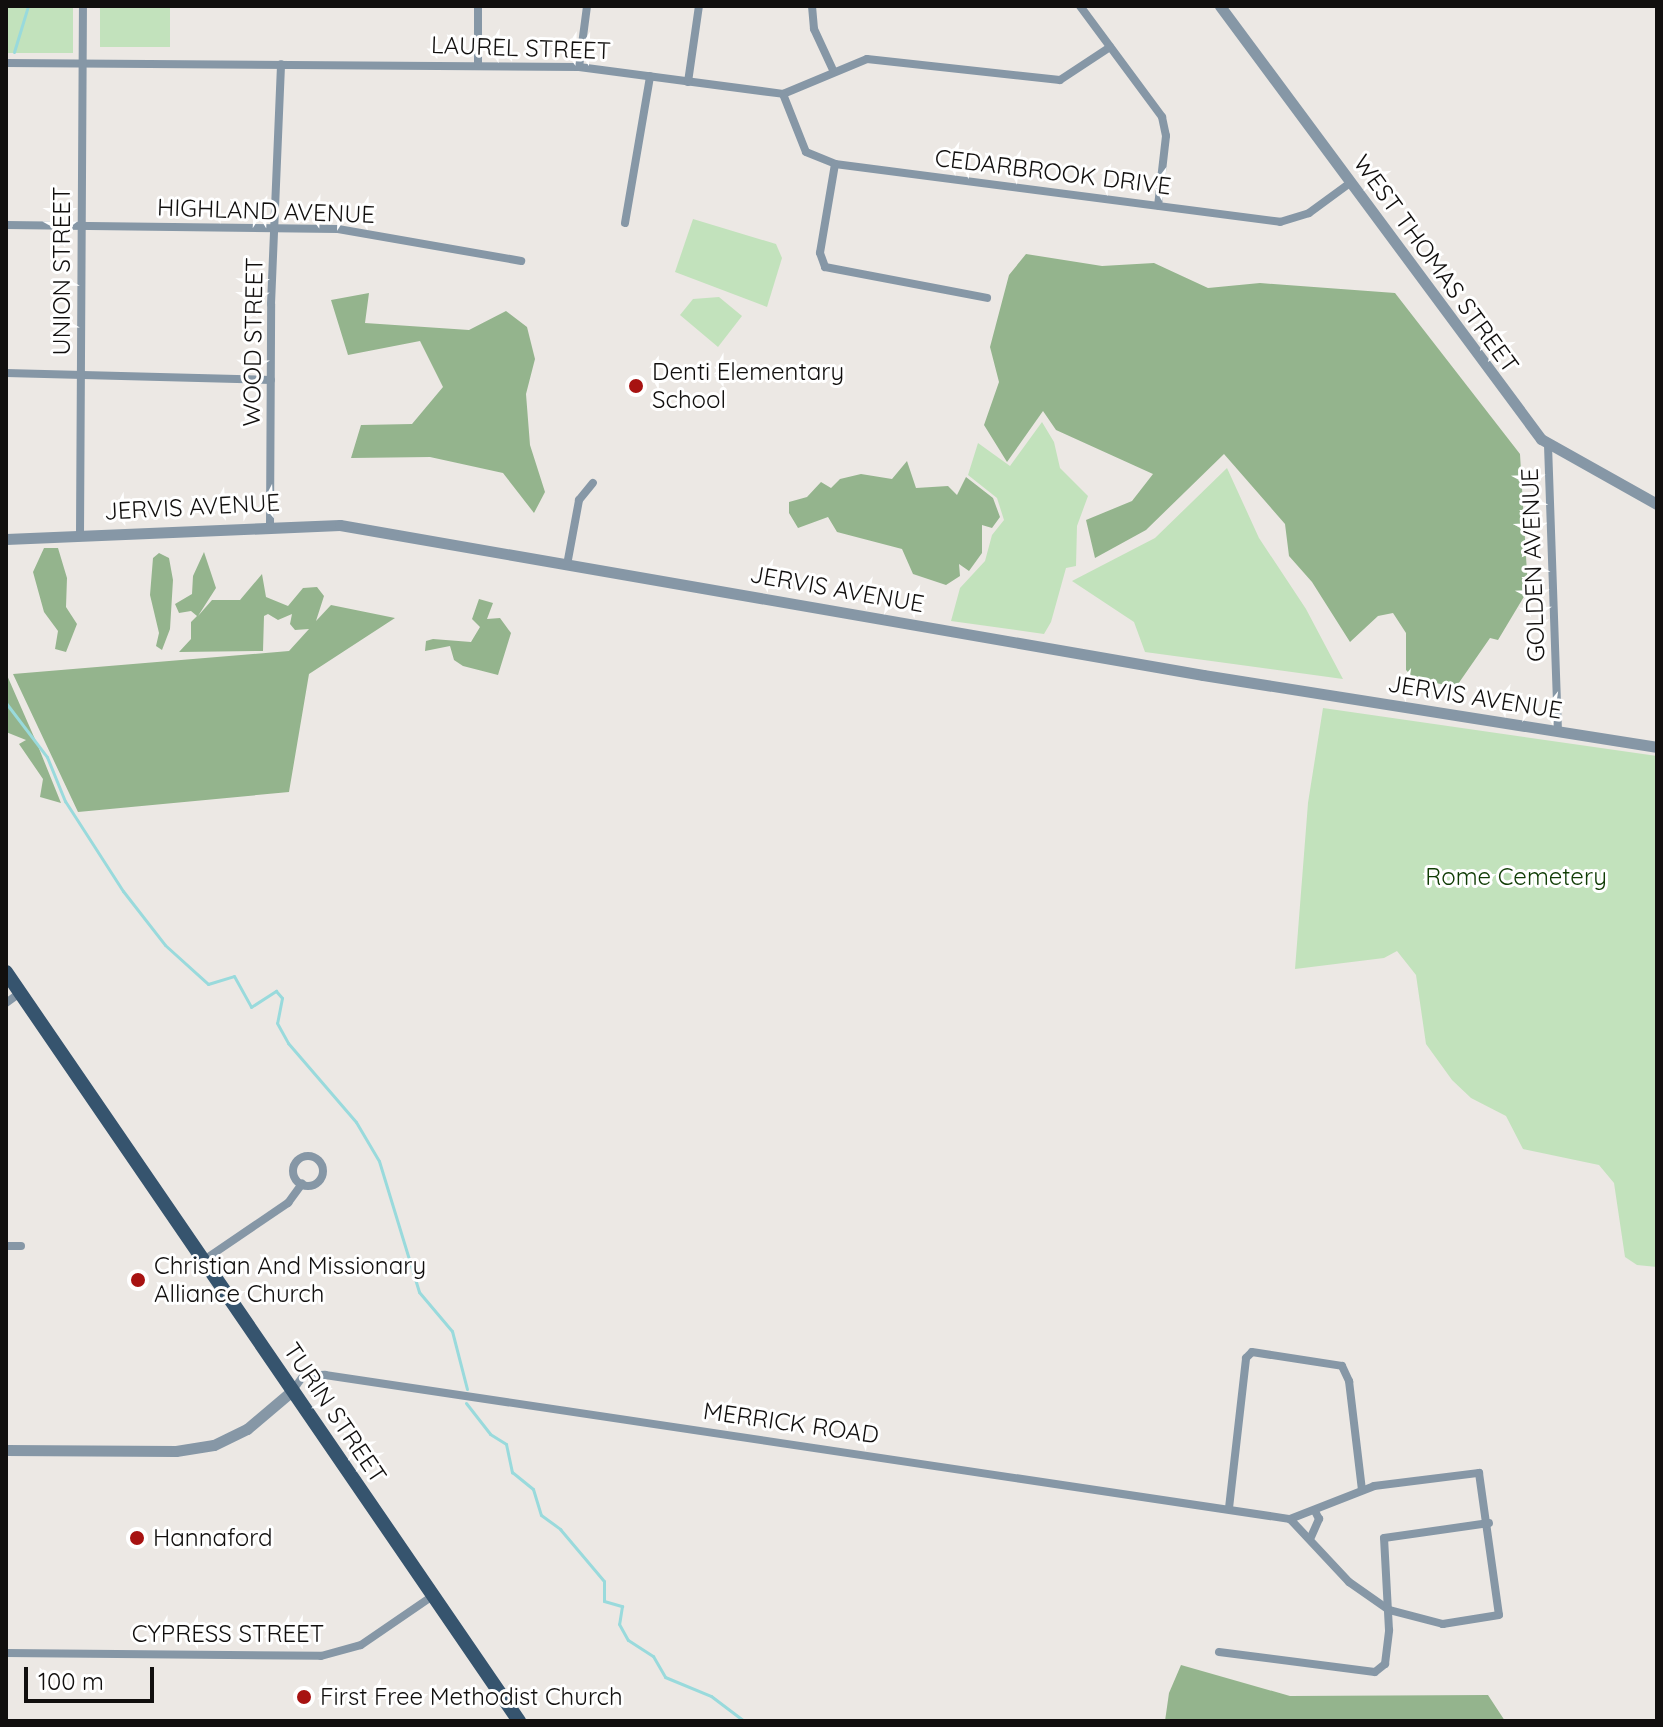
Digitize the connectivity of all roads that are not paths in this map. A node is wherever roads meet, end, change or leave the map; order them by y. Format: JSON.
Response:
{"nodes":[{"id":1,"x":83,"y":6,"type":"edge"},
{"id":2,"x":478,"y":6,"type":"edge"},
{"id":3,"x":587,"y":6,"type":"edge"},
{"id":4,"x":699,"y":6,"type":"edge"},
{"id":5,"x":812,"y":6,"type":"edge"},
{"id":6,"x":1080,"y":6,"type":"edge"},
{"id":7,"x":1220,"y":6,"type":"edge"},
{"id":8,"x":1110,"y":47,"type":"junction"},
{"id":9,"x":6,"y":63,"type":"edge"},
{"id":10,"x":84,"y":64,"type":"junction"},
{"id":11,"x":281,"y":64,"type":"junction"},
{"id":12,"x":478,"y":64,"type":"junction"},
{"id":13,"x":579,"y":67,"type":"junction"},
{"id":14,"x":833,"y":70,"type":"junction"},
{"id":15,"x":650,"y":76,"type":"junction"},
{"id":16,"x":688,"y":82,"type":"junction"},
{"id":17,"x":783,"y":94,"type":"junction"},
{"id":18,"x":835,"y":164,"type":"junction"},
{"id":19,"x":1350,"y":183,"type":"junction"},
{"id":20,"x":1158,"y":206,"type":"junction"},
{"id":21,"x":625,"y":223,"type":"dead end"},
{"id":22,"x":6,"y":225,"type":"edge"},
{"id":23,"x":82,"y":226,"type":"junction"},
{"id":24,"x":275,"y":228,"type":"junction"},
{"id":25,"x":521,"y":261,"type":"dead end"},
{"id":26,"x":987,"y":298,"type":"dead end"},
{"id":27,"x":6,"y":373,"type":"edge"},
{"id":28,"x":82,"y":376,"type":"junction"},
{"id":29,"x":271,"y":380,"type":"junction"},
{"id":30,"x":1548,"y":445,"type":"junction"},
{"id":31,"x":593,"y":483,"type":"dead end"},
{"id":32,"x":1657,"y":504,"type":"edge"},
{"id":33,"x":270,"y":525,"type":"junction"},
{"id":34,"x":80,"y":535,"type":"junction"},
{"id":35,"x":6,"y":539,"type":"edge"},
{"id":36,"x":567,"y":565,"type":"junction"},
{"id":37,"x":1558,"y":731,"type":"junction"},
{"id":38,"x":1657,"y":747,"type":"edge"},
{"id":39,"x":6,"y":972,"type":"edge"},
{"id":40,"x":20,"y":993,"type":"junction"},
{"id":41,"x":6,"y":1003,"type":"edge"},
{"id":42,"x":302,"y":1184,"type":"dead end"},
{"id":43,"x":6,"y":1246,"type":"edge"},
{"id":44,"x":21,"y":1246,"type":"dead end"},
{"id":45,"x":204,"y":1260,"type":"junction"},
{"id":46,"x":293,"y":1390,"type":"junction"},
{"id":47,"x":6,"y":1450,"type":"edge"},
{"id":48,"x":1362,"y":1490,"type":"junction"},
{"id":49,"x":1229,"y":1508,"type":"junction"},
{"id":50,"x":1315,"y":1511,"type":"junction"},
{"id":51,"x":1290,"y":1519,"type":"junction"},
{"id":52,"x":1489,"y":1523,"type":"junction"},
{"id":53,"x":1311,"y":1537,"type":"junction"},
{"id":54,"x":434,"y":1595,"type":"junction"},
{"id":55,"x":1389,"y":1610,"type":"junction"},
{"id":56,"x":1219,"y":1652,"type":"dead end"},
{"id":57,"x":6,"y":1653,"type":"edge"},
{"id":58,"x":519,"y":1721,"type":"edge"}],
"edges":[{"from":1,"to":10,"type":"street","name":"UNION STREET"},
{"from":2,"to":12,"type":"street"},
{"from":3,"to":13,"type":"street"},
{"from":4,"to":16,"type":"street"},
{"from":5,"to":14,"type":"street"},
{"from":6,"to":8,"type":"street"},
{"from":7,"to":19,"type":"street","name":"WEST THOMAS STREET"},
{"from":8,"to":14,"type":"street"},
{"from":8,"to":20,"type":"street"},
{"from":9,"to":10,"type":"street","name":"LAUREL STREET"},
{"from":10,"to":11,"type":"street","name":"LAUREL STREET"},
{"from":10,"to":23,"type":"street","name":"UNION STREET"},
{"from":11,"to":12,"type":"street","name":"LAUREL STREET"},
{"from":11,"to":24,"type":"street","name":"WOOD STREET"},
{"from":12,"to":13,"type":"street","name":"LAUREL STREET"},
{"from":13,"to":15,"type":"street","name":"LAUREL STREET"},
{"from":14,"to":17,"type":"street"},
{"from":15,"to":16,"type":"street","name":"LAUREL STREET"},
{"from":15,"to":21,"type":"street"},
{"from":16,"to":17,"type":"street","name":"LAUREL STREET"},
{"from":17,"to":18,"type":"street","name":"CEDARBROOK DRIVE"},
{"from":18,"to":20,"type":"street","name":"CEDARBROOK DRIVE"},
{"from":18,"to":26,"type":"street"},
{"from":19,"to":20,"type":"street","name":"CEDARBROOK DRIVE"},
{"from":19,"to":30,"type":"street","name":"WEST THOMAS STREET"},
{"from":22,"to":23,"type":"street","name":"HIGHLAND AVENUE"},
{"from":23,"to":24,"type":"street","name":"HIGHLAND AVENUE"},
{"from":23,"to":28,"type":"street","name":"UNION STREET"},
{"from":24,"to":25,"type":"street","name":"HIGHLAND AVENUE"},
{"from":24,"to":29,"type":"street","name":"WOOD STREET"},
{"from":27,"to":28,"type":"street"},
{"from":28,"to":29,"type":"street"},
{"from":28,"to":34,"type":"street","name":"UNION STREET"},
{"from":29,"to":33,"type":"street","name":"WOOD STREET"},
{"from":30,"to":32,"type":"street","name":"WEST THOMAS STREET"},
{"from":30,"to":37,"type":"street","name":"GOLDEN AVENUE"},
{"from":31,"to":36,"type":"street"},
{"from":33,"to":34,"type":"street","name":"JERVIS AVENUE"},
{"from":33,"to":36,"type":"street","name":"JERVIS AVENUE"},
{"from":34,"to":35,"type":"street","name":"JERVIS AVENUE"},
{"from":36,"to":37,"type":"street","name":"JERVIS AVENUE"},
{"from":37,"to":38,"type":"street","name":"JERVIS AVENUE"},
{"from":39,"to":40,"type":"main road","name":"TURIN STREET"},
{"from":40,"to":41,"type":"street"},
{"from":40,"to":45,"type":"main road","name":"TURIN STREET"},
{"from":42,"to":45,"type":"street"},
{"from":43,"to":44,"type":"street"},
{"from":45,"to":46,"type":"main road","name":"TURIN STREET"},
{"from":46,"to":47,"type":"street"},
{"from":46,"to":49,"type":"street","name":"MERRICK ROAD"},
{"from":46,"to":54,"type":"main road","name":"TURIN STREET"},
{"from":48,"to":49,"type":"street"},
{"from":48,"to":50,"type":"street"},
{"from":48,"to":52,"type":"street"},
{"from":49,"to":51,"type":"street","name":"MERRICK ROAD"},
{"from":50,"to":51,"type":"street"},
{"from":50,"to":53,"type":"street"},
{"from":51,"to":53,"type":"street"},
{"from":52,"to":55,"type":"street"},
{"from":52,"to":55,"type":"street"},
{"from":53,"to":55,"type":"street"},
{"from":54,"to":57,"type":"street","name":"CYPRESS STREET"},
{"from":54,"to":58,"type":"main road","name":"TURIN STREET"},
{"from":55,"to":56,"type":"street"}]}
